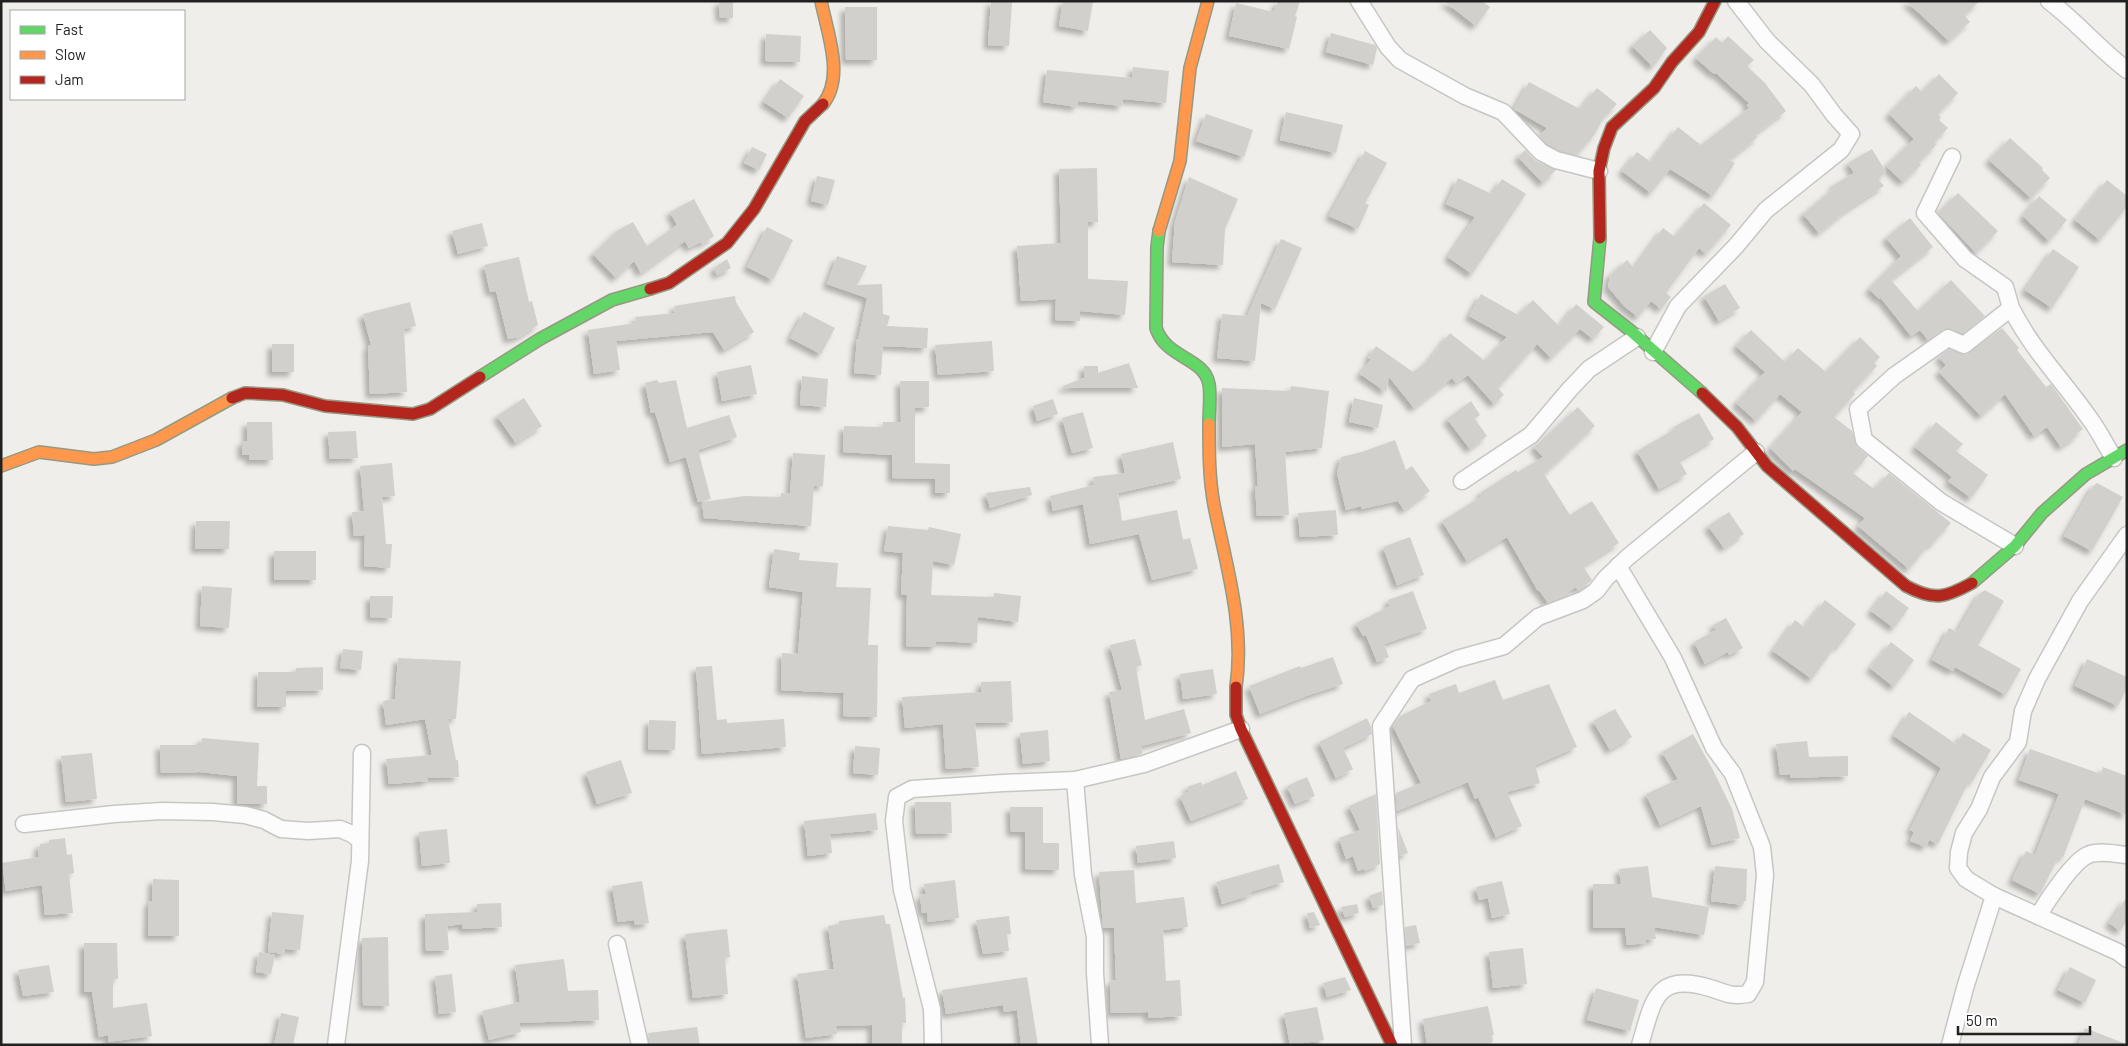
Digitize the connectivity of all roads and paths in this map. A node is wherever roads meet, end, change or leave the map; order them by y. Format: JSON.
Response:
{"nodes":[{"id":1,"x":821,"y":1,"type":"edge"},
{"id":2,"x":1208,"y":1,"type":"edge"},
{"id":3,"x":1359,"y":1,"type":"edge"},
{"id":4,"x":1715,"y":1,"type":"edge"},
{"id":5,"x":1736,"y":1,"type":"edge"},
{"id":6,"x":2049,"y":1,"type":"edge"},
{"id":7,"x":2127,"y":70,"type":"edge"},
{"id":8,"x":1952,"y":157,"type":"dead end"},
{"id":9,"x":1599,"y":170,"type":"junction"},
{"id":10,"x":2011,"y":308,"type":"junction"},
{"id":11,"x":1638,"y":337,"type":"junction"},
{"id":12,"x":1653,"y":352,"type":"junction"},
{"id":13,"x":1756,"y":452,"type":"junction"},
{"id":14,"x":2120,"y":454,"type":"edge"},
{"id":15,"x":1,"y":466,"type":"edge"},
{"id":16,"x":1462,"y":481,"type":"dead end"},
{"id":17,"x":2127,"y":535,"type":"edge"},
{"id":18,"x":2015,"y":546,"type":"junction"},
{"id":19,"x":1618,"y":566,"type":"junction"},
{"id":20,"x":1241,"y":729,"type":"junction"},
{"id":21,"x":362,"y":753,"type":"dead end"},
{"id":22,"x":1075,"y":780,"type":"junction"},
{"id":23,"x":24,"y":824,"type":"dead end"},
{"id":24,"x":360,"y":840,"type":"junction"},
{"id":25,"x":2127,"y":855,"type":"edge"},
{"id":26,"x":1994,"y":896,"type":"junction"},
{"id":27,"x":2038,"y":916,"type":"junction"},
{"id":28,"x":617,"y":944,"type":"dead end"},
{"id":29,"x":2127,"y":959,"type":"edge"},
{"id":30,"x":336,"y":1045,"type":"edge"},
{"id":31,"x":640,"y":1045,"type":"edge"},
{"id":32,"x":933,"y":1045,"type":"edge"},
{"id":33,"x":1100,"y":1045,"type":"edge"},
{"id":34,"x":1392,"y":1045,"type":"edge"},
{"id":35,"x":1404,"y":1045,"type":"edge"},
{"id":36,"x":1640,"y":1045,"type":"edge"},
{"id":37,"x":1950,"y":1045,"type":"edge"}],
"edges":[{"from":1,"to":15,"type":"street"},
{"from":2,"to":20,"type":"street"},
{"from":3,"to":9,"type":"street"},
{"from":4,"to":9,"type":"street"},
{"from":5,"to":12,"type":"street"},
{"from":6,"to":7,"type":"street"},
{"from":8,"to":10,"type":"street"},
{"from":9,"to":11,"type":"street"},
{"from":10,"to":14,"type":"street"},
{"from":10,"to":18,"type":"street"},
{"from":11,"to":12,"type":"street"},
{"from":11,"to":16,"type":"street"},
{"from":12,"to":13,"type":"street"},
{"from":13,"to":18,"type":"street"},
{"from":13,"to":19,"type":"street"},
{"from":14,"to":18,"type":"street"},
{"from":17,"to":26,"type":"street"},
{"from":19,"to":35,"type":"street"},
{"from":19,"to":36,"type":"street"},
{"from":20,"to":22,"type":"street"},
{"from":20,"to":34,"type":"street"},
{"from":21,"to":24,"type":"street"},
{"from":22,"to":32,"type":"street"},
{"from":22,"to":33,"type":"street"},
{"from":23,"to":24,"type":"street"},
{"from":24,"to":30,"type":"street"},
{"from":25,"to":27,"type":"street"},
{"from":26,"to":27,"type":"street"},
{"from":26,"to":37,"type":"street"},
{"from":27,"to":29,"type":"street"},
{"from":28,"to":31,"type":"street"}]}
